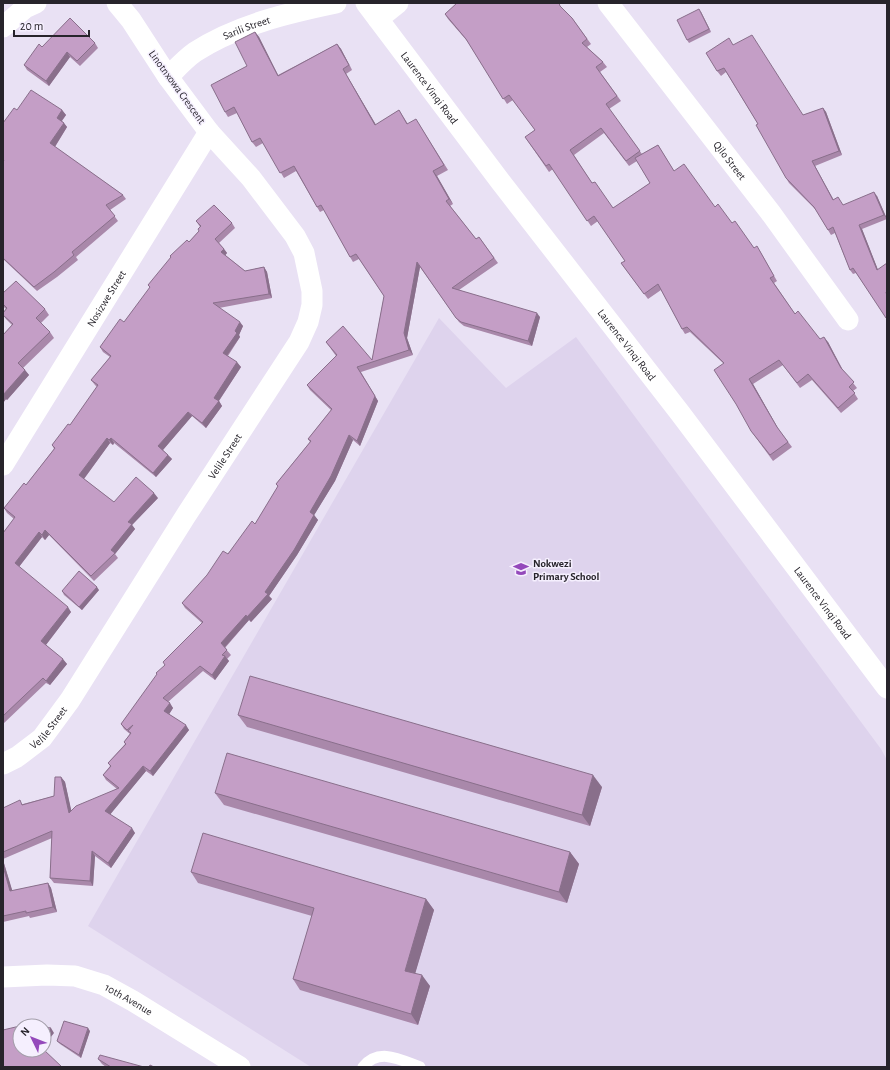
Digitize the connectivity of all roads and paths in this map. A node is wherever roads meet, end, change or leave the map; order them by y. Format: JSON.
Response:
{"nodes":[{"id":1,"x":36,"y":3,"type":"edge"},
{"id":2,"x":117,"y":3,"type":"edge"},
{"id":3,"x":336,"y":3,"type":"edge"},
{"id":4,"x":366,"y":3,"type":"edge"},
{"id":5,"x":398,"y":3,"type":"edge"},
{"id":6,"x":608,"y":3,"type":"edge"},
{"id":7,"x":378,"y":19,"type":"junction"},
{"id":8,"x":3,"y":27,"type":"edge"},
{"id":9,"x":168,"y":77,"type":"junction"},
{"id":10,"x":210,"y":132,"type":"junction"},
{"id":11,"x":848,"y":320,"type":"dead end"},
{"id":12,"x":3,"y":465,"type":"edge"},
{"id":13,"x":887,"y":688,"type":"edge"},
{"id":14,"x":3,"y":764,"type":"edge"},
{"id":15,"x":3,"y":978,"type":"edge"},
{"id":16,"x":240,"y":1067,"type":"edge"},
{"id":17,"x":363,"y":1067,"type":"edge"},
{"id":18,"x":420,"y":1067,"type":"edge"}],
"edges":[{"from":1,"to":8,"type":"street"},
{"from":2,"to":9,"type":"street","name":"Linotnxowa Crescent"},
{"from":3,"to":9,"type":"street","name":"Sarili Street"},
{"from":4,"to":7,"type":"street","name":"Laurence Vinqi Road"},
{"from":5,"to":7,"type":"street"},
{"from":6,"to":11,"type":"street","name":"Qilo Street"},
{"from":7,"to":13,"type":"street","name":"Laurence Vinqi Road"},
{"from":9,"to":10,"type":"street","name":"Linotnxowa Crescent"},
{"from":10,"to":12,"type":"street","name":"Nosizwe Street"},
{"from":10,"to":14,"type":"street","name":"Velile Street"},
{"from":15,"to":16,"type":"street","name":"10th Avenue"},
{"from":17,"to":18,"type":"lane"}]}
